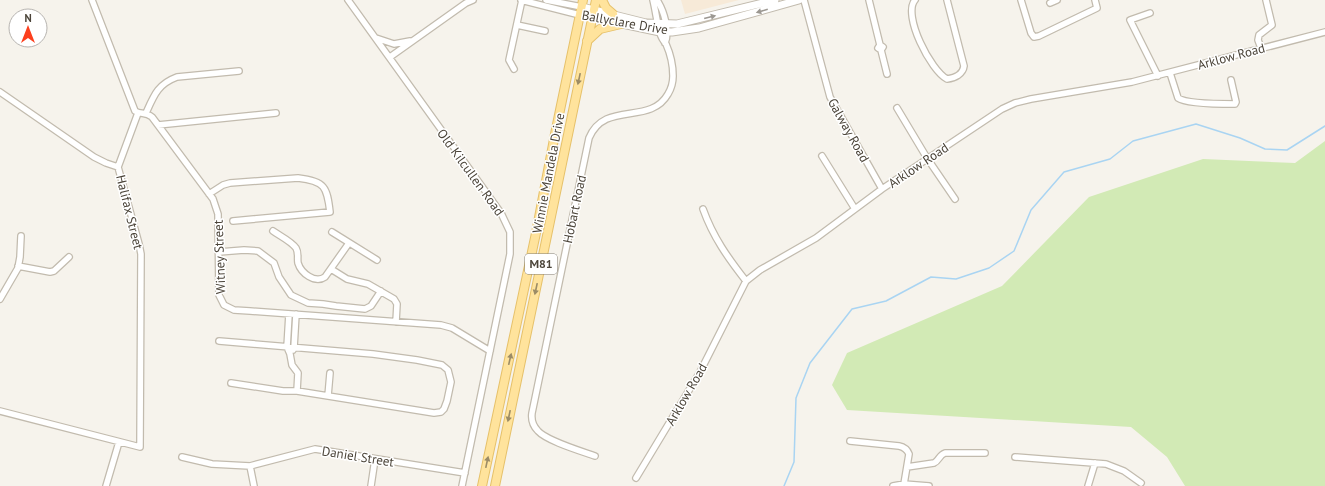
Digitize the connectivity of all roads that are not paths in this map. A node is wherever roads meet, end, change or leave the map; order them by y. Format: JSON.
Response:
{"nodes":[{"id":1,"x":92,"y":0,"type":"edge"},
{"id":2,"x":348,"y":0,"type":"edge"},
{"id":3,"x":473,"y":0,"type":"edge"},
{"id":4,"x":521,"y":0,"type":"edge"},
{"id":5,"x":546,"y":0,"type":"edge"},
{"id":6,"x":596,"y":0,"type":"edge"},
{"id":7,"x":602,"y":0,"type":"edge"},
{"id":8,"x":653,"y":0,"type":"edge"},
{"id":9,"x":657,"y":0,"type":"edge"},
{"id":10,"x":775,"y":0,"type":"edge"},
{"id":11,"x":799,"y":0,"type":"edge"},
{"id":12,"x":804,"y":0,"type":"edge"},
{"id":13,"x":869,"y":0,"type":"edge"},
{"id":14,"x":915,"y":0,"type":"edge"},
{"id":15,"x":947,"y":0,"type":"edge"},
{"id":16,"x":1021,"y":0,"type":"edge"},
{"id":17,"x":1057,"y":0,"type":"edge"},
{"id":18,"x":1095,"y":0,"type":"edge"},
{"id":19,"x":1266,"y":0,"type":"edge"},
{"id":20,"x":467,"y":2,"type":"edge"},
{"id":21,"x":1050,"y":3,"type":"dead end"},
{"id":22,"x":582,"y":7,"type":"edge"},
{"id":23,"x":1150,"y":13,"type":"dead end"},
{"id":24,"x":593,"y":14,"type":"junction"},
{"id":25,"x":612,"y":14,"type":"junction"},
{"id":26,"x":621,"y":24,"type":"junction"},
{"id":27,"x":517,"y":25,"type":"junction"},
{"id":28,"x":662,"y":28,"type":"junction"},
{"id":29,"x":545,"y":31,"type":"dead end"},
{"id":30,"x":1325,"y":32,"type":"edge"},
{"id":31,"x":375,"y":38,"type":"junction"},
{"id":32,"x":413,"y":40,"type":"junction"},
{"id":33,"x":587,"y":41,"type":"junction"},
{"id":34,"x":1261,"y":48,"type":"junction"},
{"id":35,"x":390,"y":57,"type":"junction"},
{"id":36,"x":514,"y":69,"type":"dead end"},
{"id":37,"x":238,"y":71,"type":"dead end"},
{"id":38,"x":1170,"y":73,"type":"junction"},
{"id":39,"x":888,"y":74,"type":"dead end"},
{"id":40,"x":1158,"y":76,"type":"junction"},
{"id":41,"x":1231,"y":80,"type":"dead end"},
{"id":42,"x":0,"y":92,"type":"edge"},
{"id":43,"x":897,"y":108,"type":"dead end"},
{"id":44,"x":138,"y":113,"type":"junction"},
{"id":45,"x":146,"y":113,"type":"junction"},
{"id":46,"x":276,"y":113,"type":"dead end"},
{"id":47,"x":158,"y":125,"type":"junction"},
{"id":48,"x":822,"y":156,"type":"dead end"},
{"id":49,"x":927,"y":158,"type":"junction"},
{"id":50,"x":118,"y":167,"type":"junction"},
{"id":51,"x":882,"y":189,"type":"junction"},
{"id":52,"x":209,"y":194,"type":"junction"},
{"id":53,"x":955,"y":199,"type":"dead end"},
{"id":54,"x":703,"y":209,"type":"dead end"},
{"id":55,"x":855,"y":209,"type":"junction"},
{"id":56,"x":234,"y":221,"type":"dead end"},
{"id":57,"x":273,"y":231,"type":"dead end"},
{"id":58,"x":332,"y":232,"type":"dead end"},
{"id":59,"x":21,"y":236,"type":"dead end"},
{"id":60,"x":349,"y":243,"type":"junction"},
{"id":61,"x":218,"y":252,"type":"junction"},
{"id":62,"x":69,"y":257,"type":"dead end"},
{"id":63,"x":377,"y":260,"type":"dead end"},
{"id":64,"x":18,"y":266,"type":"junction"},
{"id":65,"x":331,"y":269,"type":"junction"},
{"id":66,"x":746,"y":281,"type":"junction"},
{"id":67,"x":381,"y":292,"type":"junction"},
{"id":68,"x":0,"y":299,"type":"edge"},
{"id":69,"x":289,"y":314,"type":"junction"},
{"id":70,"x":296,"y":314,"type":"junction"},
{"id":71,"x":396,"y":322,"type":"junction"},
{"id":72,"x":219,"y":341,"type":"dead end"},
{"id":73,"x":287,"y":348,"type":"junction"},
{"id":74,"x":294,"y":348,"type":"junction"},
{"id":75,"x":490,"y":351,"type":"junction"},
{"id":76,"x":290,"y":354,"type":"junction"},
{"id":77,"x":330,"y":373,"type":"dead end"},
{"id":78,"x":231,"y":383,"type":"dead end"},
{"id":79,"x":298,"y":391,"type":"junction"},
{"id":80,"x":328,"y":396,"type":"junction"},
{"id":81,"x":0,"y":411,"type":"edge"},
{"id":82,"x":850,"y":441,"type":"dead end"},
{"id":83,"x":119,"y":442,"type":"junction"},
{"id":84,"x":985,"y":453,"type":"dead end"},
{"id":85,"x":595,"y":456,"type":"dead end"},
{"id":86,"x":182,"y":457,"type":"dead end"},
{"id":87,"x":1015,"y":457,"type":"dead end"},
{"id":88,"x":375,"y":459,"type":"junction"},
{"id":89,"x":1095,"y":463,"type":"junction"},
{"id":90,"x":250,"y":466,"type":"junction"},
{"id":91,"x":907,"y":467,"type":"junction"},
{"id":92,"x":465,"y":473,"type":"junction"},
{"id":93,"x":636,"y":478,"type":"dead end"},
{"id":94,"x":1141,"y":483,"type":"dead end"},
{"id":95,"x":904,"y":484,"type":"junction"},
{"id":96,"x":106,"y":486,"type":"edge"},
{"id":97,"x":254,"y":486,"type":"edge"},
{"id":98,"x":371,"y":486,"type":"edge"},
{"id":99,"x":462,"y":486,"type":"edge"},
{"id":100,"x":482,"y":486,"type":"edge"},
{"id":101,"x":495,"y":486,"type":"edge"},
{"id":102,"x":893,"y":486,"type":"edge"},
{"id":103,"x":929,"y":486,"type":"edge"},
{"id":104,"x":1088,"y":486,"type":"edge"}],
"edges":[{"from":1,"to":44,"type":"street"},
{"from":2,"to":31,"type":"street","name":"Old Kilcullen Road"},
{"from":3,"to":20,"type":"street"},
{"from":4,"to":22,"type":"street","name":"Ballyclare Drive"},
{"from":4,"to":27,"type":"street"},
{"from":5,"to":22,"type":"street","name":"Ballyclare Drive"},
{"from":6,"to":24,"type":"main road","name":"Winnie Mandela Drive","number":"M81"},
{"from":7,"to":25,"type":"main road"},
{"from":8,"to":28,"type":"street","name":"Hobart Road"},
{"from":9,"to":28,"type":"street","name":"Hobart Road"},
{"from":28,"to":10,"type":"street","name":"Ballyclare Drive","one_way":true},
{"from":11,"to":28,"type":"street","name":"Ballyclare Drive","one_way":true},
{"from":12,"to":51,"type":"street","name":"Galway Road"},
{"from":13,"to":39,"type":"street"},
{"from":14,"to":15,"type":"street"},
{"from":16,"to":18,"type":"street"},
{"from":17,"to":21,"type":"street"},
{"from":19,"to":34,"type":"street"},
{"from":20,"to":32,"type":"street"},
{"from":22,"to":24,"type":"street","name":"Ballyclare Drive"},
{"from":100,"to":22,"type":"main road","name":"Winnie Mandela Drive","number":"M81","one_way":true},
{"from":23,"to":40,"type":"street"},
{"from":24,"to":25,"type":"street","name":"Ballyclare Drive"},
{"from":24,"to":26,"type":"street","name":"Ballyclare Drive"},
{"from":24,"to":33,"type":"main road","name":"Winnie Mandela Drive","number":"M81"},
{"from":25,"to":28,"type":"street","name":"Ballyclare Drive"},
{"from":26,"to":28,"type":"street","name":"Ballyclare Drive"},
{"from":26,"to":33,"type":"main road"},
{"from":27,"to":29,"type":"street"},
{"from":27,"to":36,"type":"street"},
{"from":28,"to":85,"type":"street","name":"Hobart Road"},
{"from":30,"to":34,"type":"street","name":"Arklow Road"},
{"from":31,"to":32,"type":"street"},
{"from":31,"to":35,"type":"street","name":"Old Kilcullen Road"},
{"from":32,"to":35,"type":"street"},
{"from":33,"to":101,"type":"main road","name":"Winnie Mandela Drive","number":"M81","one_way":true},
{"from":34,"to":38,"type":"street","name":"Arklow Road"},
{"from":35,"to":75,"type":"street","name":"Old Kilcullen Road"},
{"from":37,"to":45,"type":"street"},
{"from":38,"to":40,"type":"street","name":"Arklow Road"},
{"from":38,"to":41,"type":"street"},
{"from":40,"to":49,"type":"street","name":"Arklow Road"},
{"from":42,"to":50,"type":"street","name":"Halifax Street"},
{"from":43,"to":49,"type":"street"},
{"from":44,"to":45,"type":"street"},
{"from":44,"to":50,"type":"street"},
{"from":45,"to":47,"type":"street","name":"Witney Street"},
{"from":46,"to":47,"type":"street"},
{"from":47,"to":52,"type":"street","name":"Witney Street"},
{"from":48,"to":55,"type":"street"},
{"from":49,"to":51,"type":"street","name":"Arklow Road"},
{"from":49,"to":53,"type":"street"},
{"from":50,"to":83,"type":"street","name":"Halifax Street"},
{"from":51,"to":55,"type":"street","name":"Arklow Road"},
{"from":52,"to":56,"type":"street"},
{"from":52,"to":61,"type":"street","name":"Witney Street"},
{"from":54,"to":66,"type":"street"},
{"from":55,"to":66,"type":"street","name":"Arklow Road"},
{"from":57,"to":65,"type":"street"},
{"from":58,"to":60,"type":"street"},
{"from":59,"to":64,"type":"street"},
{"from":60,"to":63,"type":"street"},
{"from":60,"to":65,"type":"street"},
{"from":61,"to":67,"type":"street"},
{"from":61,"to":69,"type":"street","name":"Witney Street"},
{"from":62,"to":64,"type":"street"},
{"from":64,"to":68,"type":"street"},
{"from":65,"to":67,"type":"street"},
{"from":66,"to":93,"type":"street","name":"Arklow Road"},
{"from":67,"to":71,"type":"street"},
{"from":69,"to":70,"type":"street","name":"Witney Street"},
{"from":69,"to":73,"type":"street"},
{"from":70,"to":71,"type":"street","name":"Witney Street"},
{"from":70,"to":74,"type":"street"},
{"from":71,"to":75,"type":"street","name":"Witney Street"},
{"from":72,"to":73,"type":"street"},
{"from":73,"to":74,"type":"street"},
{"from":73,"to":76,"type":"street"},
{"from":74,"to":76,"type":"street"},
{"from":74,"to":80,"type":"street"},
{"from":75,"to":92,"type":"street","name":"Old Kilcullen Road"},
{"from":76,"to":79,"type":"street"},
{"from":77,"to":80,"type":"street"},
{"from":78,"to":79,"type":"street"},
{"from":79,"to":80,"type":"street"},
{"from":81,"to":83,"type":"street"},
{"from":82,"to":91,"type":"street"},
{"from":83,"to":96,"type":"street"},
{"from":84,"to":91,"type":"street"},
{"from":86,"to":90,"type":"street","name":"Daniel Street"},
{"from":87,"to":89,"type":"street"},
{"from":88,"to":90,"type":"street","name":"Daniel Street"},
{"from":88,"to":92,"type":"street","name":"Daniel Street"},
{"from":88,"to":98,"type":"street"},
{"from":89,"to":94,"type":"street"},
{"from":89,"to":104,"type":"street"},
{"from":90,"to":97,"type":"street"},
{"from":91,"to":95,"type":"street"},
{"from":92,"to":99,"type":"street","name":"Old Kilcullen Road"},
{"from":95,"to":102,"type":"street"},
{"from":95,"to":103,"type":"street"}]}
